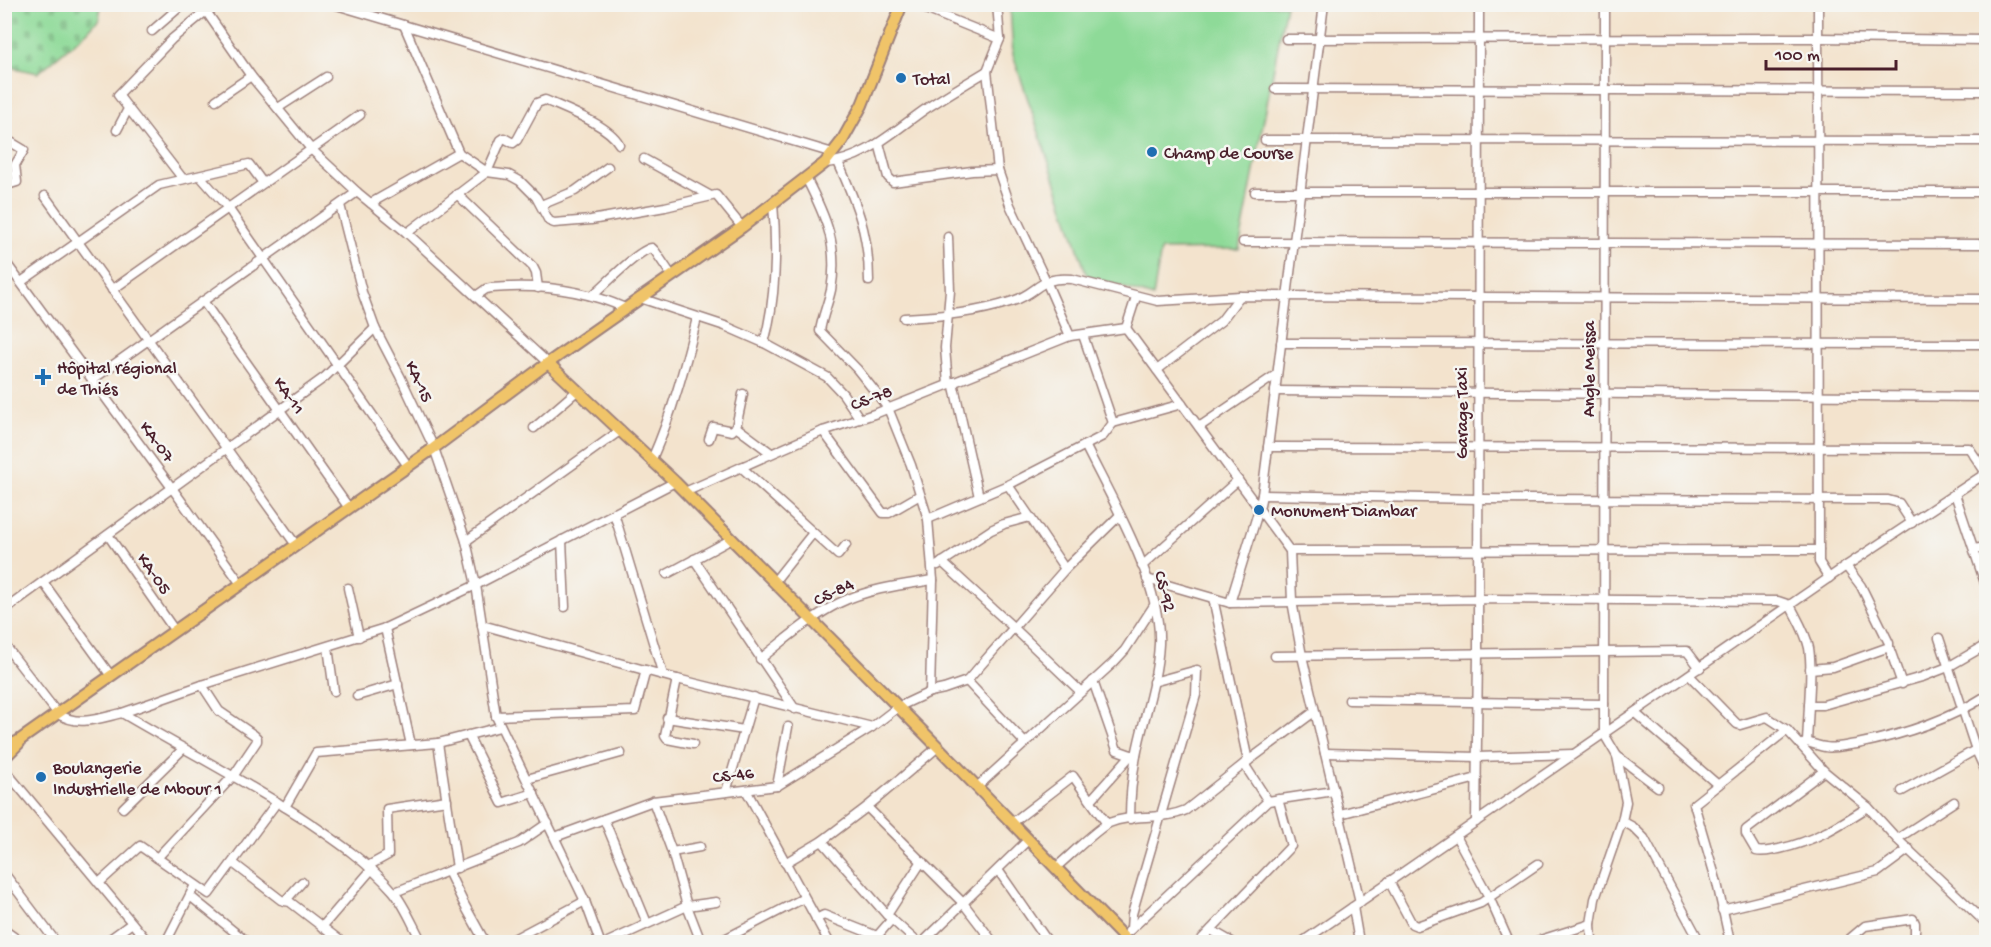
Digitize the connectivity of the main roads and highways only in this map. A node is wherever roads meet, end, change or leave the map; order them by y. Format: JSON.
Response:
{"nodes":[{"id":1,"x":902,"y":4,"type":"edge"},
{"id":2,"x":548,"y":363,"type":"junction"},
{"id":3,"x":24,"y":738,"type":"junction"},
{"id":4,"x":4,"y":746,"type":"edge"},
{"id":5,"x":4,"y":758,"type":"edge"},
{"id":6,"x":1125,"y":941,"type":"edge"}],
"edges":[{"from":1,"to":2,"type":"main road"},
{"from":2,"to":3,"type":"main road"},
{"from":2,"to":6,"type":"main road"},
{"from":3,"to":4,"type":"main road"},
{"from":3,"to":5,"type":"main road"}]}
